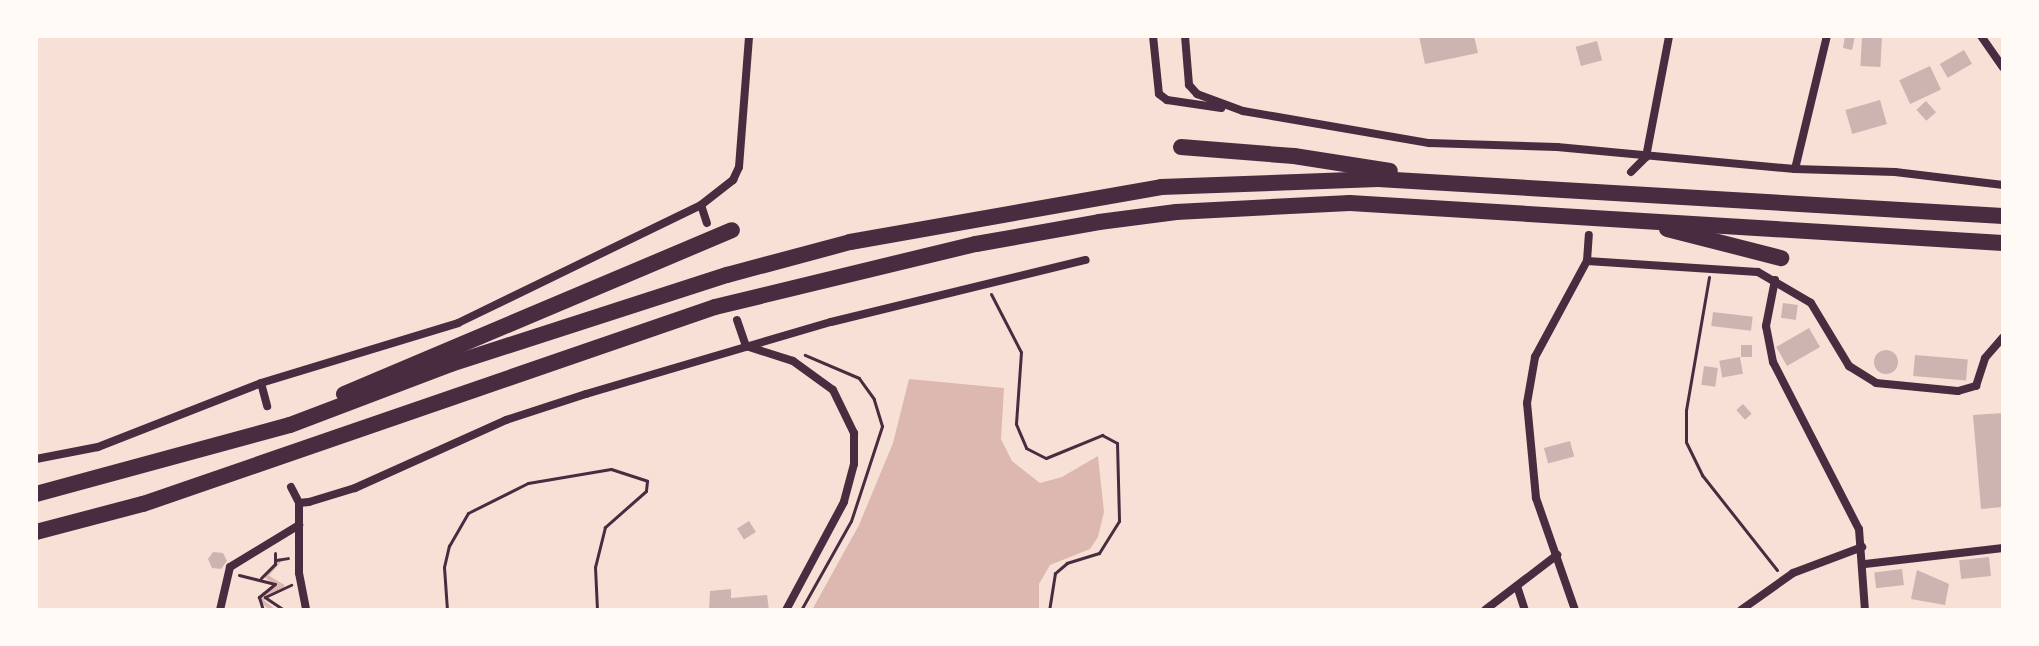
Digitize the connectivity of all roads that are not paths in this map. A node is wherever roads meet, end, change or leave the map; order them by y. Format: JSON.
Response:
{"nodes":[{"id":1,"x":749,"y":36,"type":"edge"},
{"id":2,"x":1153,"y":36,"type":"edge"},
{"id":3,"x":1185,"y":36,"type":"edge"},
{"id":4,"x":1669,"y":36,"type":"edge"},
{"id":5,"x":1827,"y":36,"type":"edge"},
{"id":6,"x":1981,"y":36,"type":"edge"},
{"id":7,"x":2003,"y":67,"type":"edge"},
{"id":8,"x":1243,"y":111,"type":"junction"},
{"id":9,"x":1181,"y":147,"type":"dead end"},
{"id":10,"x":1646,"y":157,"type":"junction"},
{"id":11,"x":1795,"y":169,"type":"junction"},
{"id":12,"x":1631,"y":172,"type":"dead end"},
{"id":13,"x":1475,"y":185,"type":"junction"},
{"id":14,"x":2003,"y":185,"type":"edge"},
{"id":15,"x":701,"y":205,"type":"junction"},
{"id":16,"x":2003,"y":216,"type":"edge"},
{"id":17,"x":1617,"y":218,"type":"junction"},
{"id":18,"x":707,"y":223,"type":"dead end"},
{"id":19,"x":732,"y":230,"type":"dead end"},
{"id":20,"x":1589,"y":235,"type":"dead end"},
{"id":21,"x":2003,"y":243,"type":"edge"},
{"id":22,"x":1781,"y":258,"type":"dead end"},
{"id":23,"x":1086,"y":260,"type":"dead end"},
{"id":24,"x":1587,"y":261,"type":"junction"},
{"id":25,"x":1775,"y":280,"type":"junction"},
{"id":26,"x":737,"y":320,"type":"dead end"},
{"id":27,"x":2003,"y":337,"type":"edge"},
{"id":28,"x":746,"y":346,"type":"junction"},
{"id":29,"x":261,"y":383,"type":"junction"},
{"id":30,"x":267,"y":406,"type":"dead end"},
{"id":31,"x":290,"y":425,"type":"junction"},
{"id":32,"x":36,"y":459,"type":"edge"},
{"id":33,"x":291,"y":487,"type":"dead end"},
{"id":34,"x":36,"y":494,"type":"edge"},
{"id":35,"x":299,"y":503,"type":"junction"},
{"id":36,"x":299,"y":525,"type":"junction"},
{"id":37,"x":36,"y":532,"type":"edge"},
{"id":38,"x":1862,"y":547,"type":"junction"},
{"id":39,"x":2003,"y":548,"type":"edge"},
{"id":40,"x":1557,"y":555,"type":"junction"},
{"id":41,"x":1865,"y":564,"type":"junction"},
{"id":42,"x":1517,"y":586,"type":"junction"},
{"id":43,"x":217,"y":610,"type":"edge"},
{"id":44,"x":306,"y":610,"type":"edge"},
{"id":45,"x":786,"y":610,"type":"edge"},
{"id":46,"x":1485,"y":610,"type":"edge"},
{"id":47,"x":1525,"y":610,"type":"edge"},
{"id":48,"x":1575,"y":610,"type":"edge"},
{"id":49,"x":1741,"y":610,"type":"edge"},
{"id":50,"x":1865,"y":610,"type":"edge"}],
"edges":[{"from":1,"to":15,"type":"street"},
{"from":2,"to":8,"type":"street"},
{"from":3,"to":8,"type":"street"},
{"from":4,"to":10,"type":"street"},
{"from":5,"to":11,"type":"street"},
{"from":6,"to":7,"type":"street"},
{"from":8,"to":10,"type":"street"},
{"from":9,"to":13,"type":"highway"},
{"from":10,"to":11,"type":"street"},
{"from":10,"to":12,"type":"street"},
{"from":11,"to":14,"type":"street"},
{"from":13,"to":16,"type":"highway"},
{"from":13,"to":31,"type":"highway"},
{"from":15,"to":18,"type":"street"},
{"from":15,"to":29,"type":"street"},
{"from":17,"to":21,"type":"highway"},
{"from":17,"to":22,"type":"highway"},
{"from":17,"to":37,"type":"highway"},
{"from":19,"to":31,"type":"highway"},
{"from":20,"to":24,"type":"street"},
{"from":23,"to":28,"type":"street"},
{"from":24,"to":25,"type":"street"},
{"from":24,"to":40,"type":"street"},
{"from":25,"to":27,"type":"street"},
{"from":25,"to":38,"type":"street"},
{"from":26,"to":28,"type":"street"},
{"from":28,"to":35,"type":"street"},
{"from":28,"to":45,"type":"street"},
{"from":29,"to":30,"type":"street"},
{"from":29,"to":32,"type":"street"},
{"from":31,"to":34,"type":"highway"},
{"from":33,"to":35,"type":"street"},
{"from":35,"to":36,"type":"street"},
{"from":36,"to":43,"type":"street"},
{"from":36,"to":44,"type":"street"},
{"from":38,"to":41,"type":"street"},
{"from":38,"to":49,"type":"street"},
{"from":39,"to":41,"type":"street"},
{"from":40,"to":42,"type":"street"},
{"from":40,"to":48,"type":"street"},
{"from":41,"to":50,"type":"street"},
{"from":42,"to":46,"type":"street"},
{"from":42,"to":47,"type":"street"}]}
